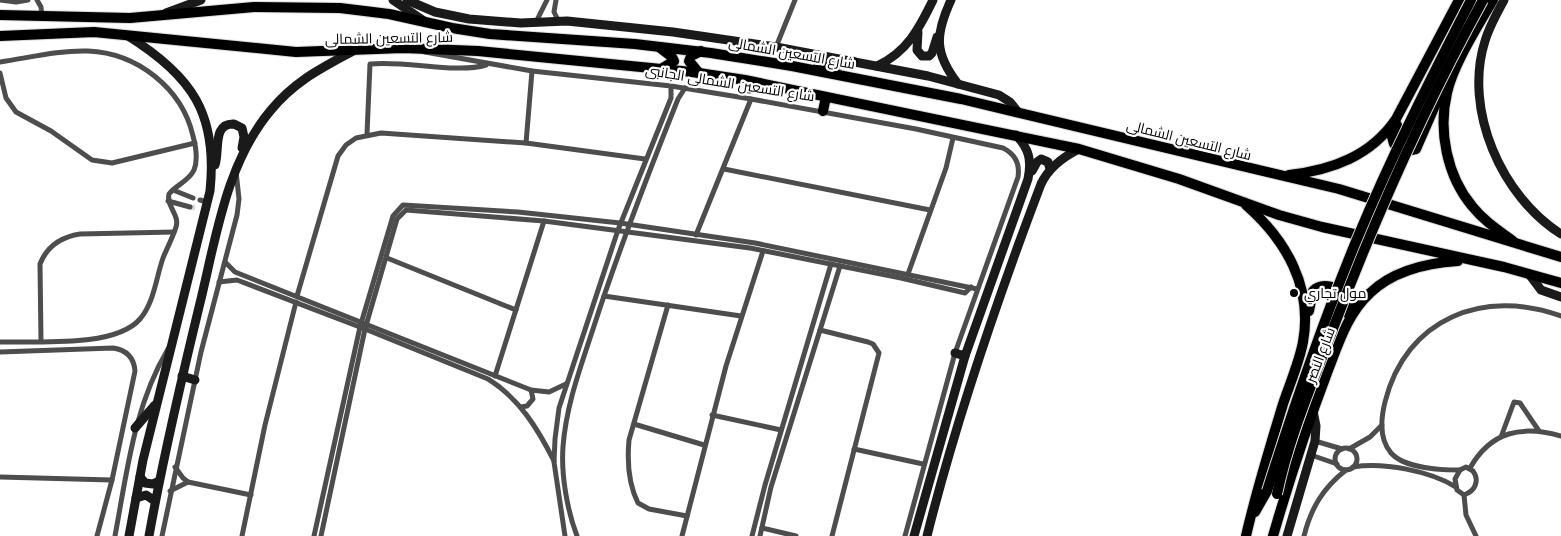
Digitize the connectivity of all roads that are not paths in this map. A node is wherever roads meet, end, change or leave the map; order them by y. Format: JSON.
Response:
{"nodes":[{"id":1,"x":0,"y":0,"type":"edge"},
{"id":2,"x":28,"y":0,"type":"edge"},
{"id":3,"x":37,"y":0,"type":"edge"},
{"id":4,"x":201,"y":0,"type":"edge"},
{"id":5,"x":392,"y":0,"type":"edge"},
{"id":6,"x":407,"y":0,"type":"edge"},
{"id":7,"x":547,"y":0,"type":"edge"},
{"id":8,"x":556,"y":0,"type":"edge"},
{"id":9,"x":795,"y":0,"type":"edge"},
{"id":10,"x":933,"y":0,"type":"edge"},
{"id":11,"x":951,"y":0,"type":"edge"},
{"id":12,"x":1459,"y":0,"type":"edge"},
{"id":13,"x":1471,"y":0,"type":"edge"},
{"id":14,"x":1483,"y":0,"type":"edge"},
{"id":15,"x":1493,"y":0,"type":"edge"},
{"id":16,"x":1504,"y":0,"type":"edge"},
{"id":17,"x":0,"y":15,"type":"edge"},
{"id":18,"x":42,"y":16,"type":"junction"},
{"id":19,"x":154,"y":17,"type":"junction"},
{"id":20,"x":558,"y":20,"type":"junction"},
{"id":21,"x":426,"y":22,"type":"junction"},
{"id":22,"x":1487,"y":22,"type":"junction"},
{"id":23,"x":536,"y":23,"type":"junction"},
{"id":24,"x":918,"y":32,"type":"junction"},
{"id":25,"x":938,"y":35,"type":"junction"},
{"id":26,"x":0,"y":36,"type":"edge"},
{"id":27,"x":128,"y":36,"type":"junction"},
{"id":28,"x":658,"y":46,"type":"junction"},
{"id":29,"x":776,"y":47,"type":"junction"},
{"id":30,"x":415,"y":49,"type":"junction"},
{"id":31,"x":353,"y":52,"type":"junction"},
{"id":32,"x":701,"y":52,"type":"junction"},
{"id":33,"x":0,"y":62,"type":"edge"},
{"id":34,"x":853,"y":62,"type":"junction"},
{"id":35,"x":489,"y":64,"type":"junction"},
{"id":36,"x":876,"y":66,"type":"junction"},
{"id":37,"x":660,"y":70,"type":"junction"},
{"id":38,"x":812,"y":70,"type":"junction"},
{"id":39,"x":532,"y":71,"type":"junction"},
{"id":40,"x":0,"y":73,"type":"edge"},
{"id":41,"x":698,"y":73,"type":"junction"},
{"id":42,"x":1453,"y":76,"type":"junction"},
{"id":43,"x":958,"y":84,"type":"junction"},
{"id":44,"x":671,"y":86,"type":"junction"},
{"id":45,"x":685,"y":88,"type":"junction"},
{"id":46,"x":826,"y":97,"type":"junction"},
{"id":47,"x":751,"y":99,"type":"junction"},
{"id":48,"x":824,"y":111,"type":"junction"},
{"id":49,"x":1018,"y":112,"type":"junction"},
{"id":50,"x":1400,"y":112,"type":"junction"},
{"id":51,"x":367,"y":134,"type":"junction"},
{"id":52,"x":1016,"y":135,"type":"junction"},
{"id":53,"x":953,"y":138,"type":"junction"},
{"id":54,"x":195,"y":143,"type":"junction"},
{"id":55,"x":526,"y":143,"type":"junction"},
{"id":56,"x":1079,"y":150,"type":"junction"},
{"id":57,"x":241,"y":158,"type":"junction"},
{"id":58,"x":645,"y":159,"type":"junction"},
{"id":59,"x":236,"y":169,"type":"junction"},
{"id":60,"x":724,"y":169,"type":"junction"},
{"id":61,"x":1050,"y":169,"type":"junction"},
{"id":62,"x":212,"y":173,"type":"junction"},
{"id":63,"x":1281,"y":176,"type":"junction"},
{"id":64,"x":1028,"y":179,"type":"junction"},
{"id":65,"x":173,"y":190,"type":"junction"},
{"id":66,"x":193,"y":198,"type":"dead end"},
{"id":67,"x":1239,"y":199,"type":"junction"},
{"id":68,"x":168,"y":201,"type":"junction"},
{"id":69,"x":190,"y":207,"type":"tunnel mouth"},
{"id":70,"x":930,"y":210,"type":"junction"},
{"id":71,"x":544,"y":221,"type":"junction"},
{"id":72,"x":620,"y":223,"type":"junction"},
{"id":73,"x":628,"y":224,"type":"junction"},
{"id":74,"x":618,"y":230,"type":"junction"},
{"id":75,"x":625,"y":231,"type":"junction"},
{"id":76,"x":174,"y":232,"type":"junction"},
{"id":77,"x":1561,"y":234,"type":"edge"},
{"id":78,"x":696,"y":235,"type":"junction"},
{"id":79,"x":1520,"y":246,"type":"junction"},
{"id":80,"x":763,"y":251,"type":"junction"},
{"id":81,"x":798,"y":255,"type":"junction"},
{"id":82,"x":1561,"y":257,"type":"edge"},
{"id":83,"x":387,"y":258,"type":"junction"},
{"id":84,"x":1470,"y":260,"type":"junction"},
{"id":85,"x":225,"y":262,"type":"junction"},
{"id":86,"x":832,"y":264,"type":"junction"},
{"id":87,"x":840,"y":266,"type":"junction"},
{"id":88,"x":908,"y":274,"type":"junction"},
{"id":89,"x":1529,"y":274,"type":"junction"},
{"id":90,"x":220,"y":282,"type":"junction"},
{"id":91,"x":1561,"y":283,"type":"edge"},
{"id":92,"x":974,"y":288,"type":"junction"},
{"id":93,"x":604,"y":296,"type":"junction"},
{"id":94,"x":1561,"y":297,"type":"edge"},
{"id":95,"x":296,"y":299,"type":"junction"},
{"id":96,"x":668,"y":305,"type":"junction"},
{"id":97,"x":516,"y":310,"type":"junction"},
{"id":98,"x":1305,"y":315,"type":"junction"},
{"id":99,"x":741,"y":316,"type":"junction"},
{"id":100,"x":1561,"y":316,"type":"edge"},
{"id":101,"x":363,"y":325,"type":"junction"},
{"id":102,"x":820,"y":330,"type":"junction"},
{"id":103,"x":1344,"y":332,"type":"junction"},
{"id":104,"x":42,"y":341,"type":"junction"},
{"id":105,"x":0,"y":342,"type":"edge"},
{"id":106,"x":172,"y":342,"type":"junction"},
{"id":107,"x":0,"y":352,"type":"edge"},
{"id":108,"x":955,"y":353,"type":"junction"},
{"id":109,"x":965,"y":356,"type":"junction"},
{"id":110,"x":182,"y":376,"type":"junction"},
{"id":111,"x":495,"y":376,"type":"junction"},
{"id":112,"x":195,"y":380,"type":"junction"},
{"id":113,"x":567,"y":384,"type":"junction"},
{"id":114,"x":530,"y":390,"type":"junction"},
{"id":115,"x":157,"y":402,"type":"junction"},
{"id":116,"x":520,"y":408,"type":"junction"},
{"id":117,"x":1313,"y":411,"type":"junction"},
{"id":118,"x":712,"y":415,"type":"junction"},
{"id":119,"x":634,"y":424,"type":"junction"},
{"id":120,"x":1382,"y":425,"type":"junction"},
{"id":121,"x":135,"y":428,"type":"junction"},
{"id":122,"x":781,"y":430,"type":"junction"},
{"id":123,"x":1539,"y":430,"type":"junction"},
{"id":124,"x":1561,"y":436,"type":"edge"},
{"id":125,"x":1500,"y":437,"type":"junction"},
{"id":126,"x":1315,"y":441,"type":"junction"},
{"id":127,"x":704,"y":445,"type":"junction"},
{"id":128,"x":854,"y":449,"type":"junction"},
{"id":129,"x":1342,"y":449,"type":"junction"},
{"id":130,"x":1349,"y":449,"type":"junction"},
{"id":131,"x":1392,"y":453,"type":"junction"},
{"id":132,"x":1311,"y":455,"type":"junction"},
{"id":133,"x":554,"y":462,"type":"junction"},
{"id":134,"x":923,"y":464,"type":"junction"},
{"id":135,"x":1336,"y":464,"type":"junction"},
{"id":136,"x":1388,"y":465,"type":"junction"},
{"id":137,"x":175,"y":467,"type":"junction"},
{"id":138,"x":1353,"y":467,"type":"junction"},
{"id":139,"x":1470,"y":468,"type":"junction"},
{"id":140,"x":1346,"y":470,"type":"junction"},
{"id":141,"x":1460,"y":470,"type":"junction"},
{"id":142,"x":0,"y":477,"type":"edge"},
{"id":143,"x":140,"y":477,"type":"junction"},
{"id":144,"x":112,"y":480,"type":"junction"},
{"id":145,"x":159,"y":481,"type":"junction"},
{"id":146,"x":188,"y":482,"type":"junction"},
{"id":147,"x":1456,"y":488,"type":"junction"},
{"id":148,"x":170,"y":491,"type":"junction"},
{"id":149,"x":1272,"y":492,"type":"junction"},
{"id":150,"x":1464,"y":495,"type":"junction"},
{"id":151,"x":251,"y":496,"type":"junction"},
{"id":152,"x":136,"y":498,"type":"junction"},
{"id":153,"x":155,"y":501,"type":"junction"},
{"id":154,"x":322,"y":511,"type":"junction"},
{"id":155,"x":687,"y":516,"type":"junction"},
{"id":156,"x":1250,"y":517,"type":"junction"},
{"id":157,"x":917,"y":522,"type":"junction"},
{"id":158,"x":930,"y":526,"type":"junction"},
{"id":159,"x":762,"y":528,"type":"junction"},
{"id":160,"x":1274,"y":532,"type":"edge"},
{"id":161,"x":97,"y":536,"type":"edge"},
{"id":162,"x":115,"y":536,"type":"edge"},
{"id":163,"x":129,"y":536,"type":"edge"},
{"id":164,"x":149,"y":536,"type":"edge"},
{"id":165,"x":162,"y":536,"type":"edge"},
{"id":166,"x":242,"y":536,"type":"edge"},
{"id":167,"x":314,"y":536,"type":"edge"},
{"id":168,"x":321,"y":536,"type":"edge"},
{"id":169,"x":565,"y":536,"type":"edge"},
{"id":170,"x":577,"y":536,"type":"edge"},
{"id":171,"x":682,"y":536,"type":"edge"},
{"id":172,"x":752,"y":536,"type":"edge"},
{"id":173,"x":760,"y":536,"type":"edge"},
{"id":174,"x":796,"y":536,"type":"edge"},
{"id":175,"x":832,"y":536,"type":"edge"},
{"id":176,"x":905,"y":536,"type":"edge"},
{"id":177,"x":914,"y":536,"type":"edge"},
{"id":178,"x":927,"y":536,"type":"edge"},
{"id":179,"x":1246,"y":536,"type":"edge"},
{"id":180,"x":1287,"y":536,"type":"edge"},
{"id":181,"x":1304,"y":536,"type":"edge"},
{"id":182,"x":1476,"y":536,"type":"edge"}],
"edges":[{"from":1,"to":2,"type":"street"},
{"from":3,"to":18,"type":"street"},
{"from":4,"to":19,"type":"street"},
{"from":5,"to":21,"type":"street"},
{"from":6,"to":23,"type":"street"},
{"from":7,"to":23,"type":"street"},
{"from":8,"to":20,"type":"street"},
{"from":9,"to":29,"type":"street"},
{"from":10,"to":24,"type":"street"},
{"from":11,"to":25,"type":"street"},
{"from":12,"to":50,"type":"main road"},
{"from":13,"to":149,"type":"main road","bridge":true},
{"from":14,"to":149,"type":"main road","bridge":true},
{"from":15,"to":22,"type":"main road"},
{"from":16,"to":22,"type":"street"},
{"from":17,"to":18,"type":"main road","name":"شارع التسعين الشمالى"},
{"from":18,"to":19,"type":"main road","name":"شارع التسعين الشمالى"},
{"from":19,"to":21,"type":"main road","name":"شارع التسعين الشمالى"},
{"from":20,"to":23,"type":"street"},
{"from":20,"to":29,"type":"street"},
{"from":21,"to":28,"type":"main road","name":"شارع التسعين الشمالى"},
{"from":22,"to":42,"type":"main road"},
{"from":22,"to":77,"type":"street"},
{"from":24,"to":25,"type":"street"},
{"from":24,"to":36,"type":"street"},
{"from":25,"to":43,"type":"street"},
{"from":26,"to":27,"type":"main road","name":"شارع التسعين الشمالى"},
{"from":27,"to":31,"type":"main road","name":"شارع التسعين الشمالى"},
{"from":27,"to":62,"type":"street"},
{"from":28,"to":32,"type":"main road","name":"شارع التسعين الشمالى"},
{"from":28,"to":37,"type":"main road"},
{"from":29,"to":34,"type":"street"},
{"from":30,"to":31,"type":"main road","name":"شارع التسعين الشمالى"},
{"from":30,"to":35,"type":"street","name":"شارع التسعين الشمالى الجانبى"},
{"from":30,"to":37,"type":"main road","name":"شارع التسعين الشمالى"},
{"from":31,"to":57,"type":"street"},
{"from":32,"to":38,"type":"main road","name":"شارع التسعين الشمالى"},
{"from":32,"to":41,"type":"main road"},
{"from":33,"to":54,"type":"street"},
{"from":34,"to":36,"type":"street"},
{"from":34,"to":38,"type":"main road"},
{"from":35,"to":39,"type":"street","name":"شارع التسعين الشمالى الجانبى"},
{"from":35,"to":51,"type":"street"},
{"from":36,"to":43,"type":"street"},
{"from":37,"to":41,"type":"main road","name":"شارع التسعين الشمالى"},
{"from":38,"to":49,"type":"main road","name":"شارع التسعين الشمالى"},
{"from":39,"to":44,"type":"street","name":"شارع التسعين الشمالى الجانبى"},
{"from":39,"to":55,"type":"street"},
{"from":40,"to":54,"type":"street"},
{"from":41,"to":46,"type":"main road","name":"شارع التسعين الشمالى"},
{"from":42,"to":50,"type":"main road"},
{"from":42,"to":79,"type":"main road"},
{"from":43,"to":49,"type":"street"},
{"from":44,"to":45,"type":"street","name":"شارع التسعين الشمالى الجانبى"},
{"from":44,"to":58,"type":"street"},
{"from":45,"to":47,"type":"street","name":"شارع التسعين الشمالى الجانبى"},
{"from":45,"to":73,"type":"street"},
{"from":46,"to":48,"type":"main road"},
{"from":46,"to":52,"type":"main road","name":"شارع التسعين الشمالى"},
{"from":47,"to":48,"type":"street","name":"شارع التسعين الشمالى الجانبى"},
{"from":47,"to":60,"type":"street"},
{"from":48,"to":53,"type":"street","name":"شارع التسعين الشمالى الجانبى"},
{"from":49,"to":63,"type":"main road","name":"شارع التسعين الشمالى"},
{"from":50,"to":63,"type":"main road"},
{"from":51,"to":55,"type":"street"},
{"from":51,"to":95,"type":"street"},
{"from":52,"to":56,"type":"main road","name":"شارع التسعين الشمالى"},
{"from":52,"to":64,"type":"street"},
{"from":53,"to":70,"type":"street"},
{"from":53,"to":92,"type":"street","name":"شارع التسعين الشمالى الجانبى"},
{"from":54,"to":65,"type":"street"},
{"from":55,"to":58,"type":"street"},
{"from":56,"to":61,"type":"street"},
{"from":56,"to":67,"type":"main road","name":"شارع التسعين الشمالى"},
{"from":57,"to":59,"type":"street"},
{"from":57,"to":62,"type":"street"},
{"from":58,"to":72,"type":"street"},
{"from":59,"to":85,"type":"street"},
{"from":59,"to":110,"type":"street"},
{"from":60,"to":70,"type":"street"},
{"from":60,"to":78,"type":"street"},
{"from":61,"to":64,"type":"street"},
{"from":61,"to":158,"type":"street"},
{"from":62,"to":106,"type":"street"},
{"from":63,"to":79,"type":"main road","name":"شارع التسعين الشمالى"},
{"from":64,"to":109,"type":"street"},
{"from":65,"to":66,"type":"street"},
{"from":65,"to":68,"type":"street"},
{"from":67,"to":84,"type":"main road","name":"شارع التسعين الشمالى"},
{"from":67,"to":98,"type":"main road","name":"شارع النصر"},
{"from":68,"to":69,"type":"street"},
{"from":68,"to":76,"type":"street"},
{"from":70,"to":88,"type":"street"},
{"from":71,"to":74,"type":"street"},
{"from":71,"to":83,"type":"street"},
{"from":71,"to":97,"type":"street"},
{"from":72,"to":73,"type":"street"},
{"from":72,"to":74,"type":"street"},
{"from":72,"to":101,"type":"street"},
{"from":73,"to":75,"type":"street"},
{"from":73,"to":78,"type":"street"},
{"from":74,"to":75,"type":"street"},
{"from":74,"to":113,"type":"street"},
{"from":75,"to":80,"type":"street"},
{"from":75,"to":93,"type":"street"},
{"from":76,"to":104,"type":"street"},
{"from":76,"to":104,"type":"street"},
{"from":78,"to":81,"type":"street"},
{"from":79,"to":82,"type":"main road","name":"شارع التسعين الشمالى"},
{"from":80,"to":81,"type":"street"},
{"from":80,"to":99,"type":"street"},
{"from":81,"to":86,"type":"street"},
{"from":81,"to":88,"type":"street"},
{"from":83,"to":97,"type":"street"},
{"from":83,"to":101,"type":"street"},
{"from":84,"to":89,"type":"main road","name":"شارع التسعين الشمالى"},
{"from":84,"to":103,"type":"main road","name":"شارع النصر"},
{"from":85,"to":90,"type":"street"},
{"from":85,"to":95,"type":"street"},
{"from":86,"to":87,"type":"street"},
{"from":86,"to":122,"type":"street"},
{"from":87,"to":92,"type":"street"},
{"from":87,"to":102,"type":"street"},
{"from":88,"to":92,"type":"street"},
{"from":89,"to":91,"type":"main road","name":"شارع التسعين الشمالى"},
{"from":89,"to":94,"type":"street"},
{"from":90,"to":95,"type":"street"},
{"from":90,"to":112,"type":"street"},
{"from":92,"to":108,"type":"street"},
{"from":93,"to":96,"type":"street"},
{"from":93,"to":170,"type":"street"},
{"from":95,"to":101,"type":"street"},
{"from":95,"to":151,"type":"street"},
{"from":96,"to":99,"type":"street"},
{"from":96,"to":119,"type":"street"},
{"from":97,"to":111,"type":"street"},
{"from":98,"to":103,"type":"main road"},
{"from":98,"to":156,"type":"main road","name":"شارع النصر"},
{"from":99,"to":118,"type":"street"},
{"from":100,"to":120,"type":"street"},
{"from":101,"to":111,"type":"street"},
{"from":101,"to":116,"type":"street"},
{"from":101,"to":154,"type":"street"},
{"from":102,"to":128,"type":"street"},
{"from":102,"to":159,"type":"street"},
{"from":103,"to":117,"type":"main road","name":"شارع النصر"},
{"from":104,"to":105,"type":"street"},
{"from":106,"to":115,"type":"street"},
{"from":106,"to":121,"type":"street"},
{"from":107,"to":144,"type":"street"},
{"from":108,"to":109,"type":"street"},
{"from":108,"to":134,"type":"street"},
{"from":109,"to":157,"type":"street"},
{"from":110,"to":112,"type":"street"},
{"from":110,"to":145,"type":"street"},
{"from":111,"to":114,"type":"street"},
{"from":112,"to":137,"type":"street"},
{"from":113,"to":114,"type":"street"},
{"from":113,"to":133,"type":"street"},
{"from":114,"to":116,"type":"street"},
{"from":115,"to":121,"type":"street"},
{"from":115,"to":143,"type":"street"},
{"from":116,"to":133,"type":"street"},
{"from":117,"to":126,"type":"street"},
{"from":117,"to":160,"type":"main road","name":"شارع النصر"},
{"from":118,"to":122,"type":"street"},
{"from":118,"to":127,"type":"street"},
{"from":119,"to":127,"type":"street"},
{"from":119,"to":155,"type":"street"},
{"from":120,"to":130,"type":"street"},
{"from":120,"to":131,"type":"street"},
{"from":121,"to":162,"type":"street"},
{"from":122,"to":172,"type":"street"},
{"from":123,"to":124,"type":"street"},
{"from":123,"to":125,"type":"street"},
{"from":123,"to":125,"type":"street"},
{"from":125,"to":139,"type":"street"},
{"from":126,"to":129,"type":"street"},
{"from":126,"to":132,"type":"street"},
{"from":127,"to":155,"type":"street"},
{"from":128,"to":134,"type":"street"},
{"from":128,"to":175,"type":"street"},
{"from":129,"to":130,"type":"street"},
{"from":129,"to":135,"type":"street"},
{"from":130,"to":138,"type":"street"},
{"from":131,"to":136,"type":"street"},
{"from":131,"to":141,"type":"street"},
{"from":132,"to":135,"type":"street"},
{"from":132,"to":180,"type":"street"},
{"from":133,"to":169,"type":"street"},
{"from":134,"to":176,"type":"street"},
{"from":135,"to":140,"type":"street"},
{"from":136,"to":138,"type":"street"},
{"from":136,"to":147,"type":"street"},
{"from":137,"to":146,"type":"street"},
{"from":137,"to":148,"type":"street"},
{"from":138,"to":140,"type":"street"},
{"from":139,"to":141,"type":"street"},
{"from":139,"to":150,"type":"street"},
{"from":140,"to":181,"type":"street"},
{"from":141,"to":147,"type":"street"},
{"from":142,"to":144,"type":"street"},
{"from":143,"to":145,"type":"street"},
{"from":143,"to":152,"type":"street"},
{"from":144,"to":161,"type":"street"},
{"from":145,"to":153,"type":"street"},
{"from":146,"to":148,"type":"street"},
{"from":146,"to":151,"type":"street"},
{"from":147,"to":150,"type":"street"},
{"from":148,"to":165,"type":"street"},
{"from":149,"to":156,"type":"main road"},
{"from":149,"to":160,"type":"main road"},
{"from":150,"to":182,"type":"street"},
{"from":151,"to":166,"type":"street"},
{"from":152,"to":153,"type":"street"},
{"from":152,"to":163,"type":"street"},
{"from":153,"to":164,"type":"street"},
{"from":154,"to":167,"type":"street"},
{"from":154,"to":168,"type":"street"},
{"from":155,"to":171,"type":"street"},
{"from":156,"to":179,"type":"main road","name":"شارع النصر"},
{"from":157,"to":158,"type":"street"},
{"from":157,"to":177,"type":"street"},
{"from":158,"to":178,"type":"street"},
{"from":159,"to":173,"type":"street"},
{"from":159,"to":174,"type":"street"}]}
